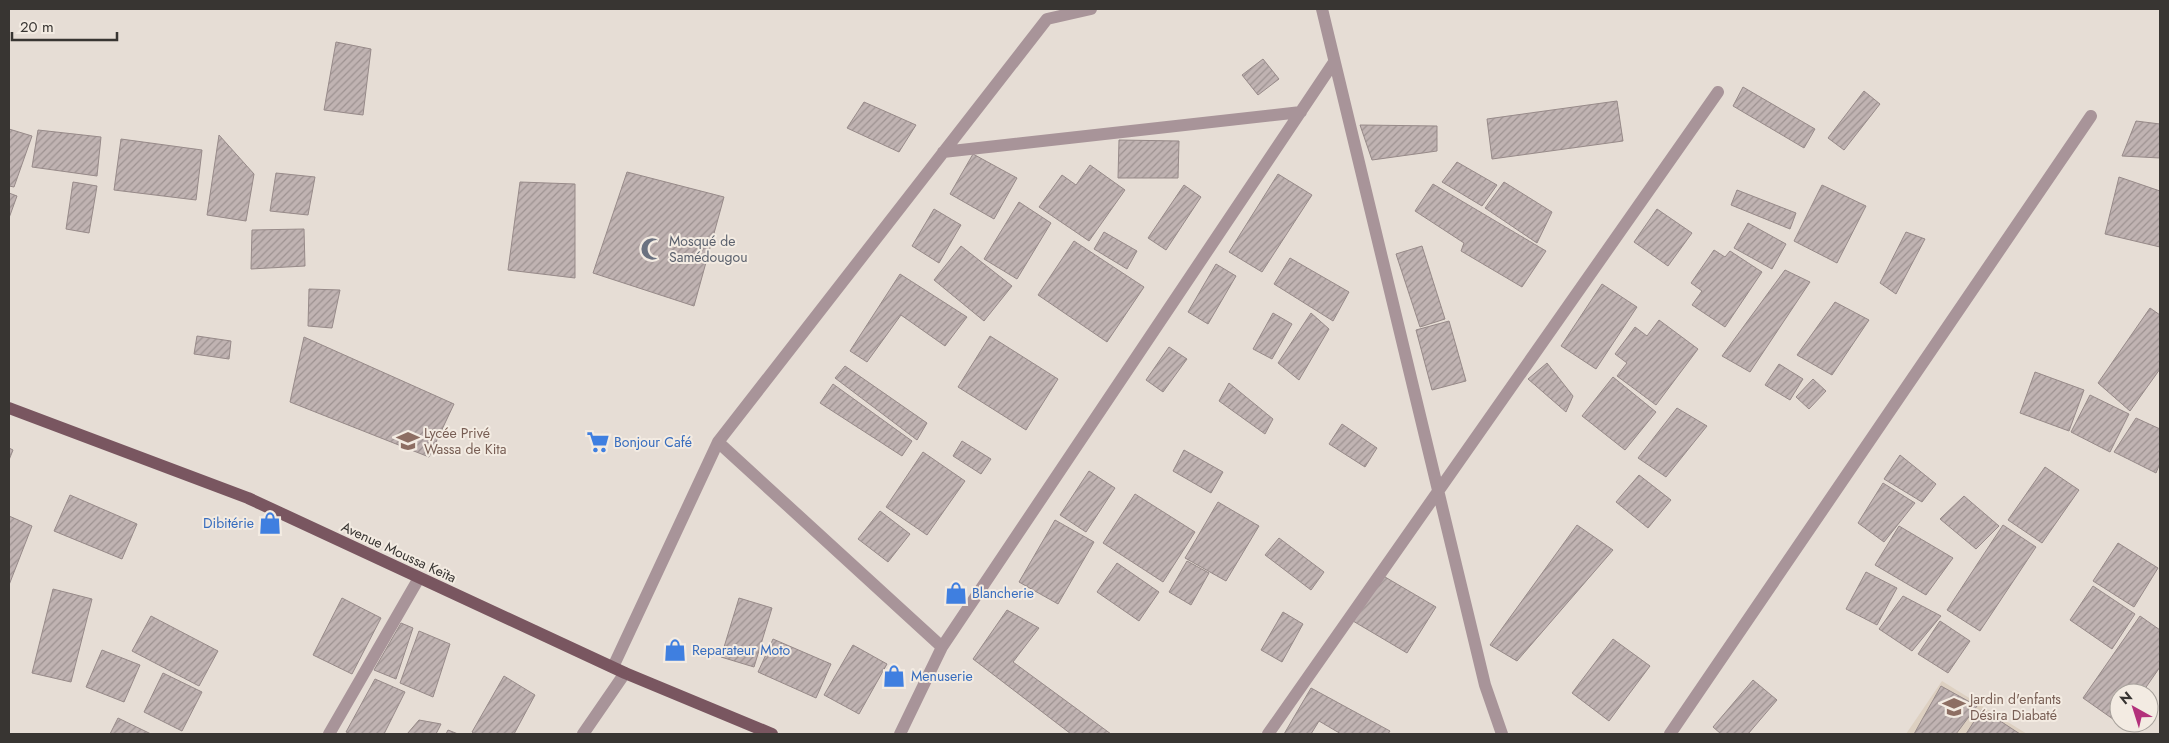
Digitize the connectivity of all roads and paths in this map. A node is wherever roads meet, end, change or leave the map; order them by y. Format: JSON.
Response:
{"nodes":[{"id":1,"x":1091,"y":9,"type":"edge"},
{"id":2,"x":1322,"y":9,"type":"edge"},
{"id":3,"x":1334,"y":62,"type":"junction"},
{"id":4,"x":1718,"y":92,"type":"dead end"},
{"id":5,"x":1301,"y":112,"type":"junction"},
{"id":6,"x":2090,"y":116,"type":"dead end"},
{"id":7,"x":943,"y":152,"type":"junction"},
{"id":8,"x":9,"y":408,"type":"edge"},
{"id":9,"x":718,"y":442,"type":"junction"},
{"id":10,"x":1438,"y":490,"type":"junction"},
{"id":11,"x":419,"y":578,"type":"junction"},
{"id":12,"x":942,"y":647,"type":"junction"},
{"id":13,"x":619,"y":670,"type":"junction"},
{"id":14,"x":329,"y":734,"type":"edge"},
{"id":15,"x":582,"y":734,"type":"edge"},
{"id":16,"x":772,"y":734,"type":"edge"},
{"id":17,"x":900,"y":734,"type":"edge"},
{"id":18,"x":1268,"y":734,"type":"edge"},
{"id":19,"x":1502,"y":734,"type":"edge"},
{"id":20,"x":1670,"y":734,"type":"edge"}],
"edges":[{"from":1,"to":7,"type":"street"},
{"from":2,"to":3,"type":"street"},
{"from":3,"to":5,"type":"street"},
{"from":3,"to":10,"type":"street"},
{"from":4,"to":10,"type":"street"},
{"from":5,"to":7,"type":"street"},
{"from":5,"to":12,"type":"street"},
{"from":6,"to":20,"type":"street"},
{"from":7,"to":9,"type":"street"},
{"from":8,"to":11,"type":"main road","name":"Avenue Moussa Keïta"},
{"from":9,"to":12,"type":"street"},
{"from":9,"to":13,"type":"street"},
{"from":10,"to":18,"type":"street"},
{"from":10,"to":19,"type":"street"},
{"from":11,"to":13,"type":"main road","name":"Avenue Moussa Keïta"},
{"from":11,"to":14,"type":"street"},
{"from":12,"to":17,"type":"street"},
{"from":13,"to":15,"type":"street"},
{"from":13,"to":16,"type":"main road","name":"Avenue Moussa Keïta"}]}
